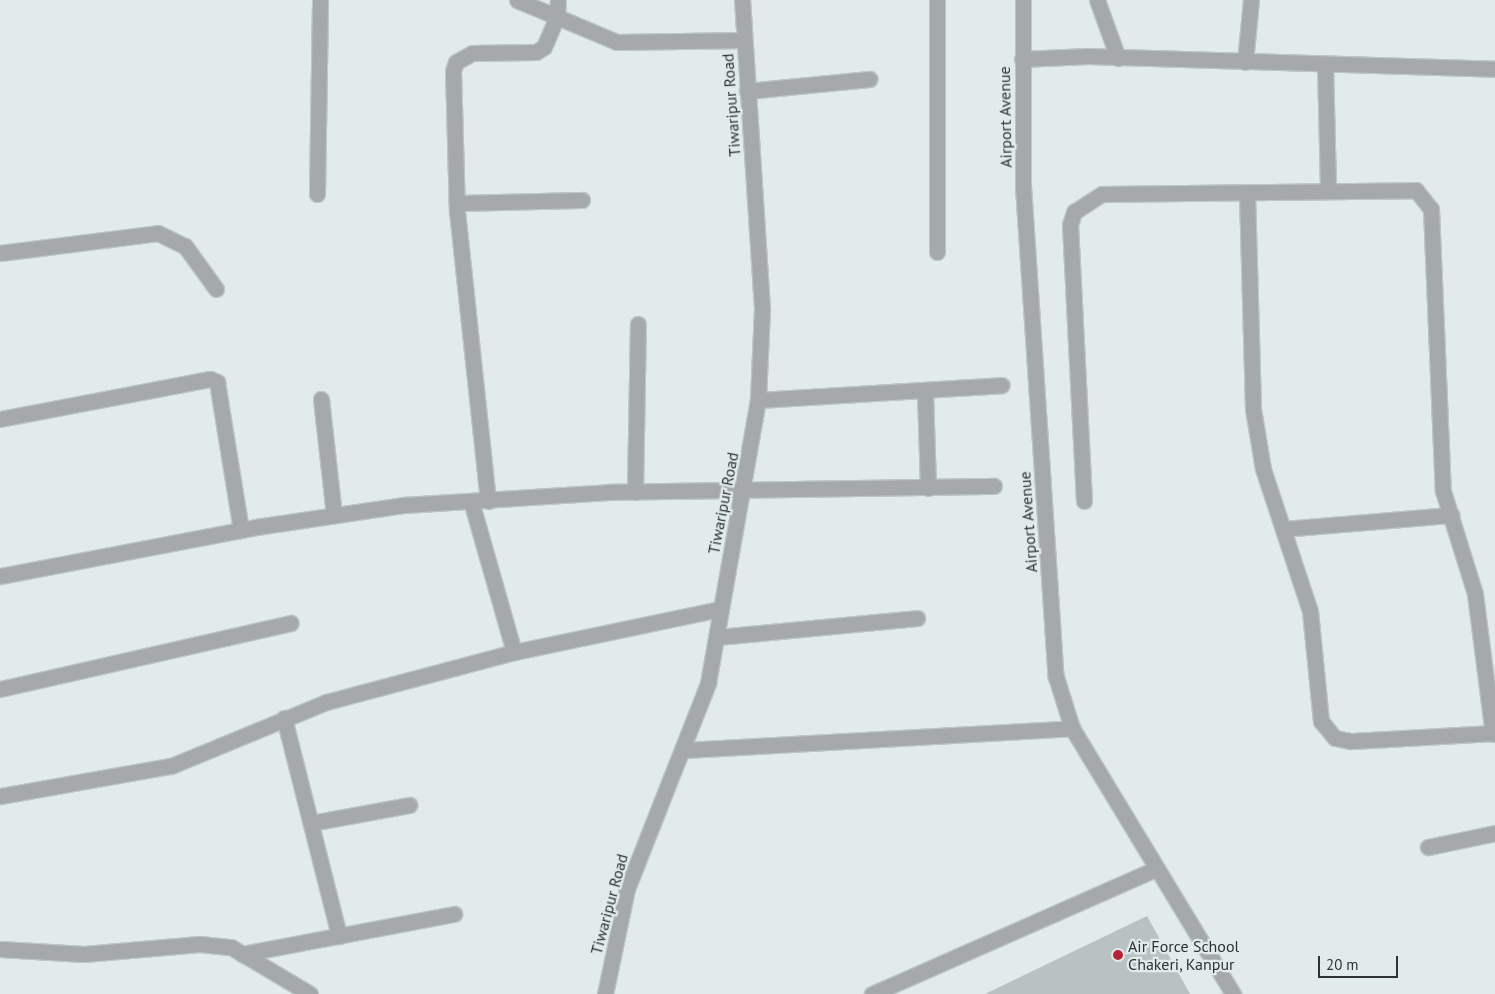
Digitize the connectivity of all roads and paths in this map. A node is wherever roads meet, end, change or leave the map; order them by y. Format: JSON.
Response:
{"nodes":[{"id":1,"x":320,"y":0,"type":"edge"},
{"id":2,"x":517,"y":0,"type":"edge"},
{"id":3,"x":558,"y":0,"type":"edge"},
{"id":4,"x":742,"y":0,"type":"edge"},
{"id":5,"x":938,"y":0,"type":"edge"},
{"id":6,"x":1023,"y":0,"type":"edge"},
{"id":7,"x":1097,"y":0,"type":"edge"},
{"id":8,"x":1251,"y":0,"type":"edge"},
{"id":9,"x":557,"y":17,"type":"junction"},
{"id":10,"x":744,"y":40,"type":"junction"},
{"id":11,"x":1118,"y":58,"type":"junction"},
{"id":12,"x":1022,"y":59,"type":"junction"},
{"id":13,"x":1245,"y":62,"type":"junction"},
{"id":14,"x":1325,"y":64,"type":"junction"},
{"id":15,"x":1495,"y":69,"type":"edge"},
{"id":16,"x":869,"y":79,"type":"dead end"},
{"id":17,"x":747,"y":91,"type":"junction"},
{"id":18,"x":1328,"y":190,"type":"junction"},
{"id":19,"x":1247,"y":193,"type":"junction"},
{"id":20,"x":318,"y":194,"type":"dead end"},
{"id":21,"x":582,"y":200,"type":"dead end"},
{"id":22,"x":457,"y":202,"type":"junction"},
{"id":23,"x":937,"y":252,"type":"dead end"},
{"id":24,"x":0,"y":253,"type":"edge"},
{"id":25,"x":216,"y":289,"type":"dead end"},
{"id":26,"x":638,"y":324,"type":"dead end"},
{"id":27,"x":1002,"y":386,"type":"dead end"},
{"id":28,"x":925,"y":392,"type":"junction"},
{"id":29,"x":322,"y":399,"type":"dead end"},
{"id":30,"x":758,"y":400,"type":"junction"},
{"id":31,"x":0,"y":418,"type":"edge"},
{"id":32,"x":994,"y":486,"type":"dead end"},
{"id":33,"x":928,"y":488,"type":"junction"},
{"id":34,"x":746,"y":489,"type":"junction"},
{"id":35,"x":634,"y":492,"type":"junction"},
{"id":36,"x":471,"y":501,"type":"junction"},
{"id":37,"x":488,"y":501,"type":"junction"},
{"id":38,"x":1084,"y":501,"type":"dead end"},
{"id":39,"x":334,"y":515,"type":"junction"},
{"id":40,"x":1451,"y":515,"type":"junction"},
{"id":41,"x":1283,"y":528,"type":"junction"},
{"id":42,"x":241,"y":530,"type":"junction"},
{"id":43,"x":0,"y":576,"type":"edge"},
{"id":44,"x":720,"y":609,"type":"junction"},
{"id":45,"x":917,"y":618,"type":"dead end"},
{"id":46,"x":291,"y":623,"type":"dead end"},
{"id":47,"x":718,"y":637,"type":"junction"},
{"id":48,"x":514,"y":652,"type":"junction"},
{"id":49,"x":0,"y":690,"type":"edge"},
{"id":50,"x":284,"y":718,"type":"junction"},
{"id":51,"x":1072,"y":728,"type":"junction"},
{"id":52,"x":1494,"y":733,"type":"edge"},
{"id":53,"x":684,"y":750,"type":"junction"},
{"id":54,"x":0,"y":796,"type":"edge"},
{"id":55,"x":408,"y":805,"type":"dead end"},
{"id":56,"x":311,"y":823,"type":"junction"},
{"id":57,"x":1495,"y":833,"type":"edge"},
{"id":58,"x":1428,"y":847,"type":"dead end"},
{"id":59,"x":1156,"y":869,"type":"junction"},
{"id":60,"x":454,"y":914,"type":"dead end"},
{"id":61,"x":339,"y":936,"type":"junction"},
{"id":62,"x":0,"y":950,"type":"edge"},
{"id":63,"x":242,"y":954,"type":"junction"},
{"id":64,"x":310,"y":994,"type":"edge"},
{"id":65,"x":605,"y":994,"type":"edge"},
{"id":66,"x":872,"y":994,"type":"edge"},
{"id":67,"x":1233,"y":994,"type":"edge"}],
"edges":[{"from":1,"to":20,"type":"street"},
{"from":2,"to":9,"type":"street"},
{"from":3,"to":9,"type":"street"},
{"from":4,"to":10,"type":"street","name":"Tiwaripur Road"},
{"from":5,"to":23,"type":"street"},
{"from":6,"to":12,"type":"street","name":"Airport Avenue"},
{"from":7,"to":11,"type":"street"},
{"from":8,"to":13,"type":"street"},
{"from":9,"to":10,"type":"street"},
{"from":9,"to":22,"type":"street"},
{"from":10,"to":17,"type":"street","name":"Tiwaripur Road"},
{"from":11,"to":12,"type":"street"},
{"from":11,"to":13,"type":"street"},
{"from":12,"to":51,"type":"street","name":"Airport Avenue"},
{"from":13,"to":14,"type":"street"},
{"from":14,"to":15,"type":"street"},
{"from":14,"to":18,"type":"street"},
{"from":16,"to":17,"type":"street"},
{"from":17,"to":30,"type":"street","name":"Tiwaripur Road"},
{"from":18,"to":19,"type":"street"},
{"from":18,"to":40,"type":"street"},
{"from":19,"to":38,"type":"street"},
{"from":19,"to":41,"type":"street"},
{"from":21,"to":22,"type":"street"},
{"from":22,"to":37,"type":"street"},
{"from":24,"to":25,"type":"street"},
{"from":26,"to":35,"type":"street"},
{"from":27,"to":28,"type":"street"},
{"from":28,"to":30,"type":"street"},
{"from":28,"to":33,"type":"street"},
{"from":29,"to":39,"type":"street"},
{"from":30,"to":34,"type":"street","name":"Tiwaripur Road"},
{"from":31,"to":42,"type":"street"},
{"from":32,"to":33,"type":"street"},
{"from":33,"to":34,"type":"street"},
{"from":34,"to":35,"type":"street"},
{"from":34,"to":44,"type":"street","name":"Tiwaripur Road"},
{"from":35,"to":37,"type":"street"},
{"from":36,"to":37,"type":"street"},
{"from":36,"to":39,"type":"street"},
{"from":36,"to":48,"type":"street"},
{"from":39,"to":42,"type":"street"},
{"from":40,"to":41,"type":"street"},
{"from":40,"to":52,"type":"street"},
{"from":41,"to":52,"type":"street"},
{"from":42,"to":43,"type":"street"},
{"from":44,"to":47,"type":"street","name":"Tiwaripur Road"},
{"from":44,"to":48,"type":"street"},
{"from":45,"to":47,"type":"street"},
{"from":46,"to":49,"type":"street"},
{"from":47,"to":53,"type":"street","name":"Tiwaripur Road"},
{"from":48,"to":50,"type":"street"},
{"from":50,"to":54,"type":"street"},
{"from":50,"to":56,"type":"street"},
{"from":51,"to":53,"type":"street"},
{"from":51,"to":59,"type":"street","name":"Airport Avenue"},
{"from":53,"to":65,"type":"street","name":"Tiwaripur Road"},
{"from":55,"to":56,"type":"street"},
{"from":56,"to":61,"type":"street"},
{"from":57,"to":58,"type":"street"},
{"from":59,"to":66,"type":"street"},
{"from":59,"to":67,"type":"street","name":"Airport Avenue"},
{"from":60,"to":61,"type":"street"},
{"from":61,"to":63,"type":"street"},
{"from":62,"to":63,"type":"street"},
{"from":63,"to":64,"type":"street"}]}
